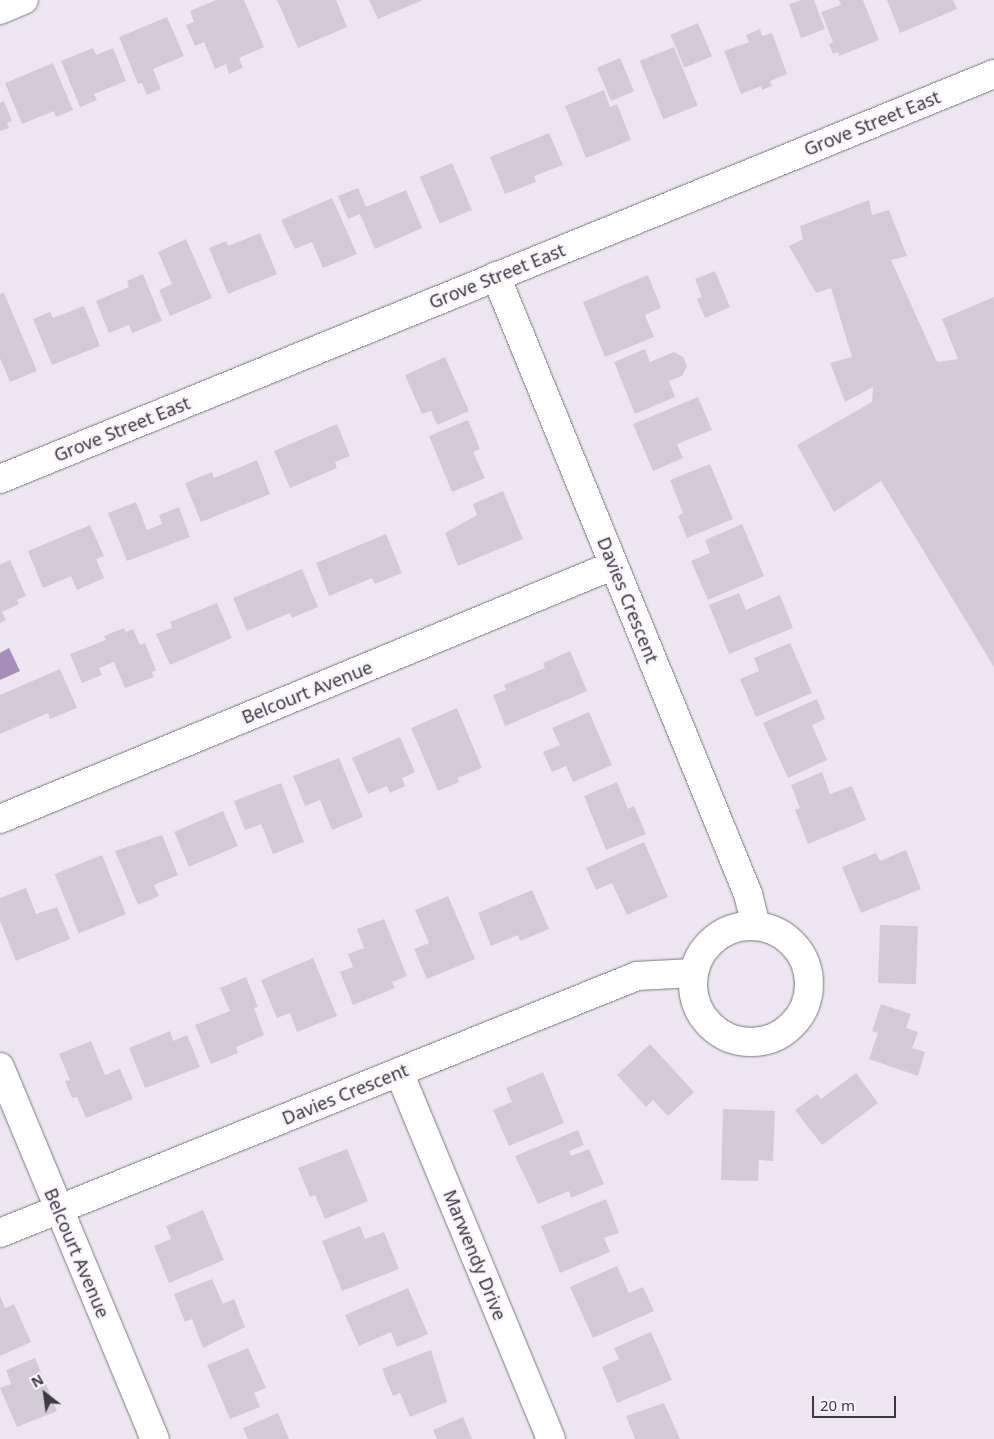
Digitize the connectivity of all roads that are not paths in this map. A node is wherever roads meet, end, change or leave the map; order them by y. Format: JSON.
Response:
{"nodes":[{"id":1,"x":24,"y":0,"type":"edge"},
{"id":2,"x":0,"y":10,"type":"edge"},
{"id":3,"x":994,"y":74,"type":"edge"},
{"id":4,"x":496,"y":276,"type":"junction"},
{"id":5,"x":0,"y":479,"type":"edge"},
{"id":6,"x":614,"y":565,"type":"junction"},
{"id":7,"x":0,"y":819,"type":"edge"},
{"id":8,"x":756,"y":925,"type":"junction"},
{"id":9,"x":694,"y":973,"type":"junction"},
{"id":10,"x":0,"y":1067,"type":"edge"},
{"id":11,"x":400,"y":1072,"type":"junction"},
{"id":12,"x":58,"y":1210,"type":"junction"},
{"id":13,"x":0,"y":1234,"type":"edge"},
{"id":14,"x":155,"y":1439,"type":"edge"},
{"id":15,"x":551,"y":1439,"type":"edge"}],
"edges":[{"from":1,"to":2,"type":"street"},
{"from":3,"to":4,"type":"street","name":"Grove Street East"},
{"from":4,"to":5,"type":"street","name":"Grove Street East"},
{"from":4,"to":6,"type":"street","name":"Davies Crescent"},
{"from":6,"to":7,"type":"street","name":"Belcourt Avenue"},
{"from":6,"to":8,"type":"street","name":"Davies Crescent"},
{"from":8,"to":9,"type":"street"},
{"from":8,"to":9,"type":"street"},
{"from":9,"to":11,"type":"street","name":"Davies Crescent"},
{"from":10,"to":12,"type":"street","name":"Belcourt Avenue"},
{"from":11,"to":12,"type":"street","name":"Davies Crescent"},
{"from":11,"to":15,"type":"street","name":"Marwendy Drive"},
{"from":12,"to":13,"type":"street","name":"Davies Crescent"},
{"from":12,"to":14,"type":"street","name":"Belcourt Avenue"}]}
